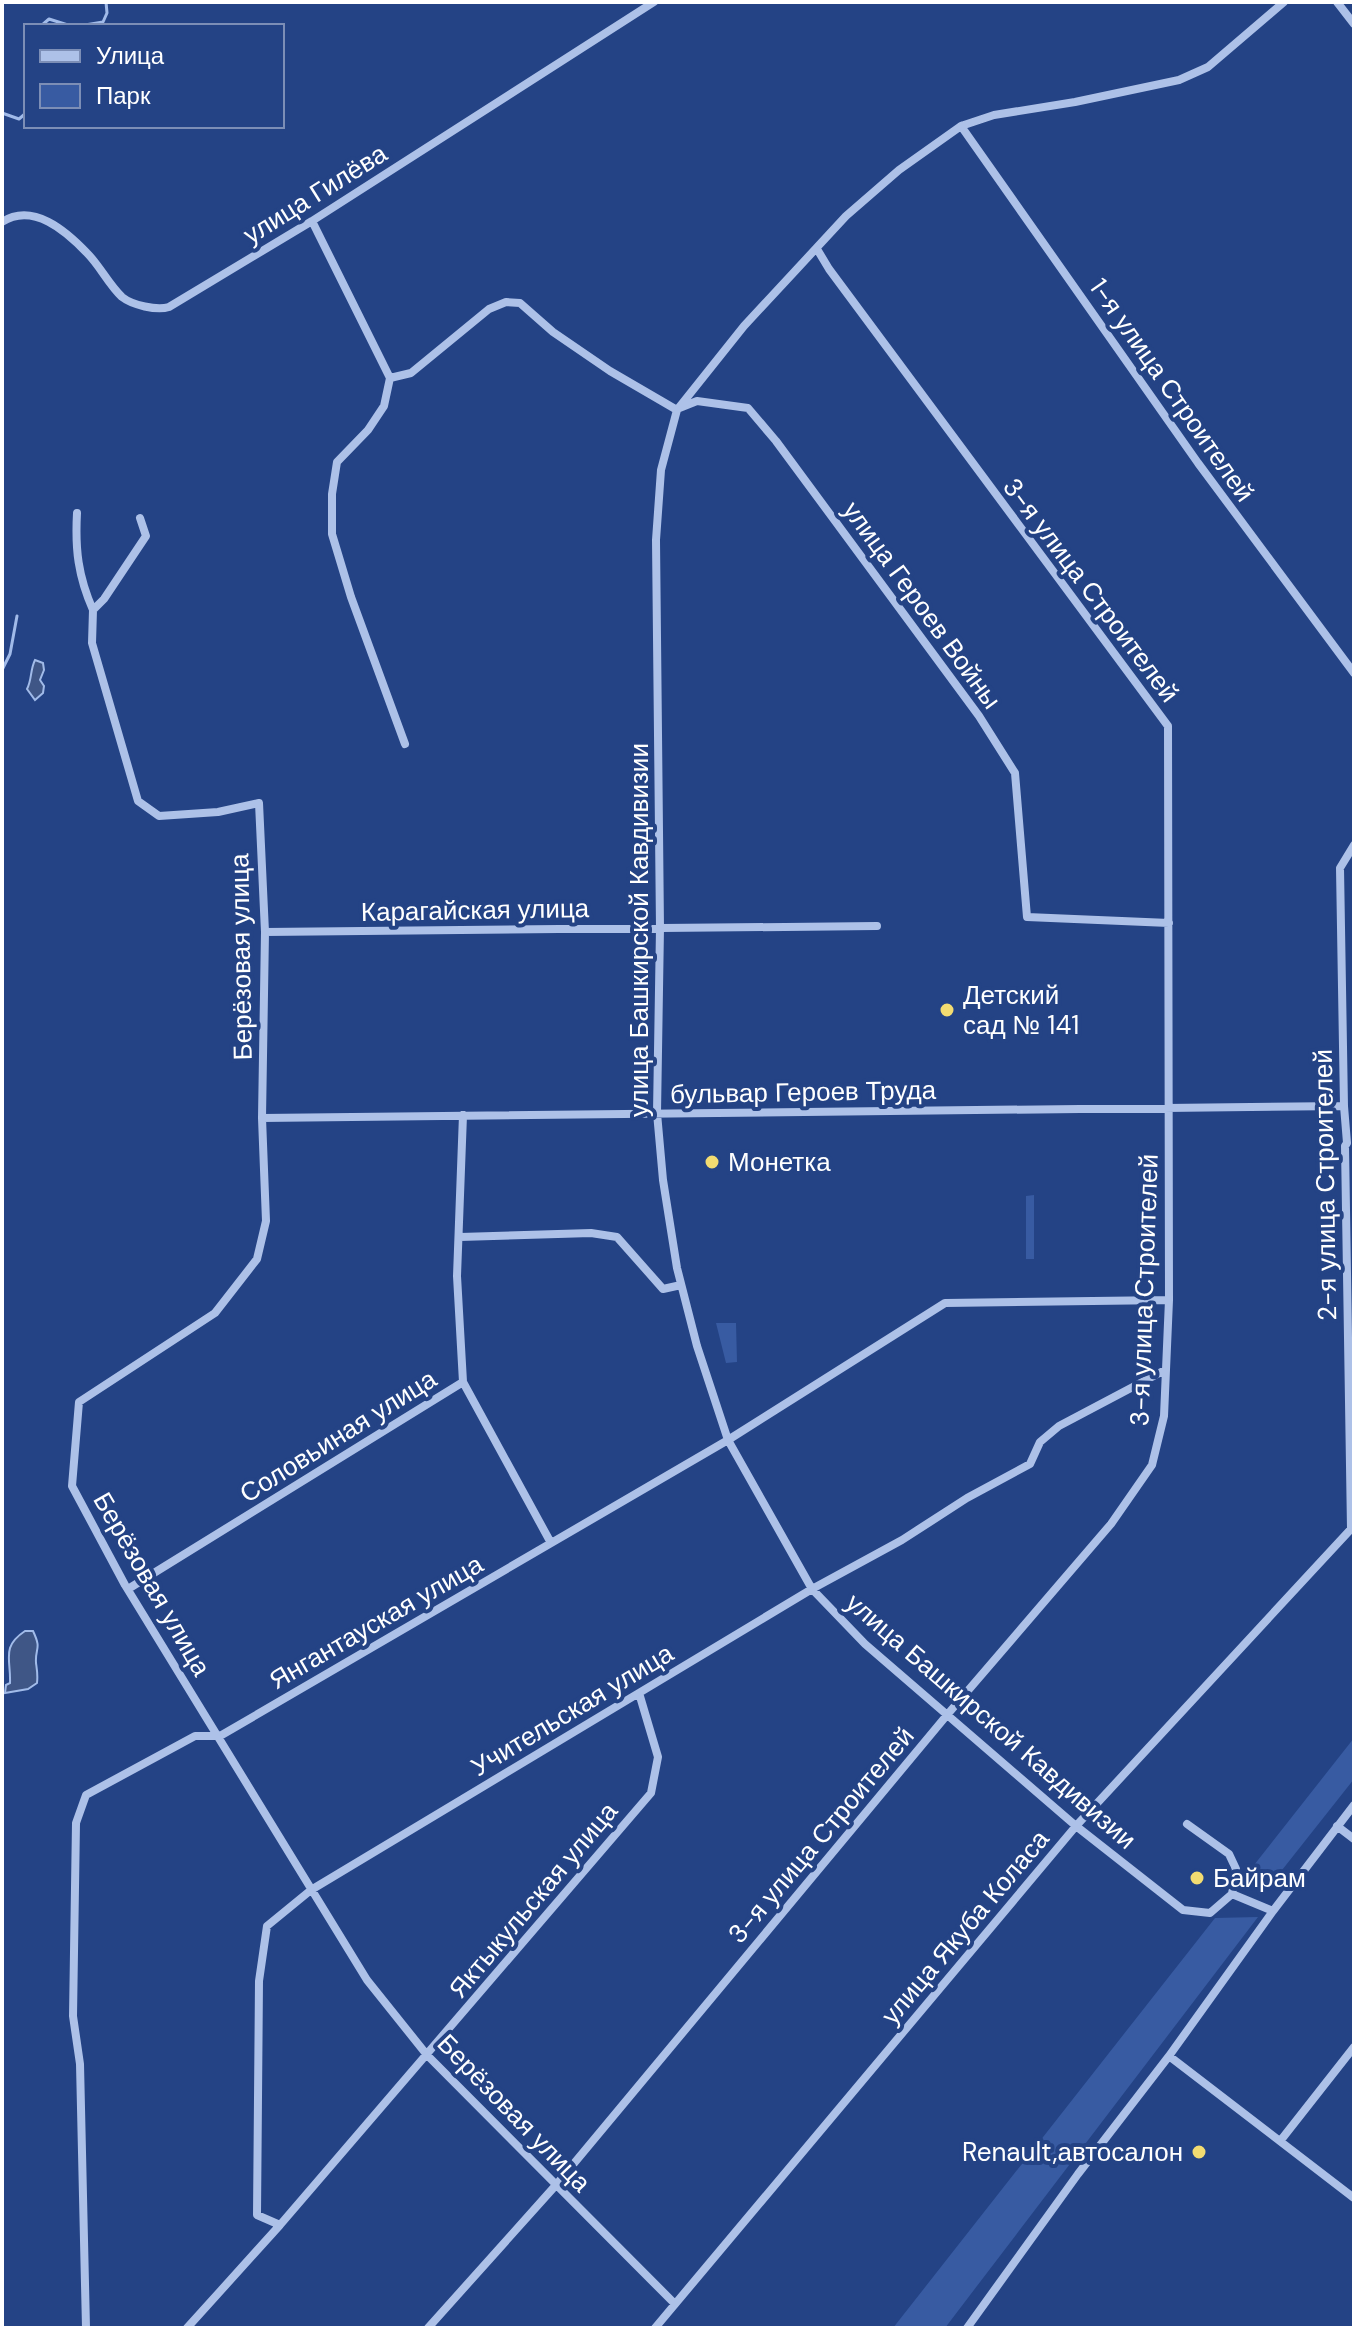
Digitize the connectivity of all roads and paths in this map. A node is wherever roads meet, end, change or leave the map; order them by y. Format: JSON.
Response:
{"nodes":[{"id":1,"x":654,"y":2,"type":"edge"},
{"id":2,"x":1284,"y":2,"type":"edge"},
{"id":3,"x":1341,"y":4,"type":"edge"},
{"id":4,"x":1354,"y":24,"type":"edge"},
{"id":5,"x":961,"y":126,"type":"junction"},
{"id":6,"x":312,"y":221,"type":"junction"},
{"id":7,"x":2,"y":222,"type":"edge"},
{"id":8,"x":817,"y":249,"type":"junction"},
{"id":9,"x":390,"y":378,"type":"junction"},
{"id":10,"x":677,"y":410,"type":"junction"},
{"id":11,"x":77,"y":513,"type":"dead end"},
{"id":12,"x":140,"y":518,"type":"dead end"},
{"id":13,"x":93,"y":610,"type":"junction"},
{"id":14,"x":1354,"y":673,"type":"edge"},
{"id":15,"x":405,"y":744,"type":"dead end"},
{"id":16,"x":1354,"y":845,"type":"edge"},
{"id":17,"x":1169,"y":923,"type":"junction"},
{"id":18,"x":877,"y":926,"type":"dead end"},
{"id":19,"x":660,"y":928,"type":"junction"},
{"id":20,"x":265,"y":932,"type":"junction"},
{"id":21,"x":1344,"y":1106,"type":"junction"},
{"id":22,"x":1170,"y":1108,"type":"junction"},
{"id":23,"x":657,"y":1113,"type":"junction"},
{"id":24,"x":463,"y":1115,"type":"junction"},
{"id":25,"x":262,"y":1118,"type":"junction"},
{"id":26,"x":460,"y":1237,"type":"junction"},
{"id":27,"x":681,"y":1285,"type":"junction"},
{"id":28,"x":1169,"y":1300,"type":"junction"},
{"id":29,"x":1165,"y":1370,"type":"junction"},
{"id":30,"x":463,"y":1382,"type":"junction"},
{"id":31,"x":728,"y":1440,"type":"junction"},
{"id":32,"x":1351,"y":1529,"type":"joint"},
{"id":33,"x":551,"y":1543,"type":"junction"},
{"id":34,"x":128,"y":1589,"type":"junction"},
{"id":35,"x":812,"y":1589,"type":"junction"},
{"id":36,"x":639,"y":1693,"type":"junction"},
{"id":37,"x":947,"y":1715,"type":"junction"},
{"id":38,"x":220,"y":1736,"type":"junction"},
{"id":39,"x":1354,"y":1805,"type":"edge"},
{"id":40,"x":1187,"y":1824,"type":"dead end"},
{"id":41,"x":1076,"y":1826,"type":"junction"},
{"id":42,"x":1337,"y":1826,"type":"junction"},
{"id":43,"x":1354,"y":1839,"type":"edge"},
{"id":44,"x":311,"y":1890,"type":"junction"},
{"id":45,"x":1232,"y":1894,"type":"junction"},
{"id":46,"x":1273,"y":1911,"type":"junction"},
{"id":47,"x":1354,"y":2047,"type":"edge"},
{"id":48,"x":427,"y":2055,"type":"junction"},
{"id":49,"x":1169,"y":2056,"type":"junction"},
{"id":50,"x":1345,"y":2059,"type":"junction"},
{"id":51,"x":1354,"y":2066,"type":"edge"},
{"id":52,"x":1281,"y":2140,"type":"junction"},
{"id":53,"x":556,"y":2185,"type":"junction"},
{"id":54,"x":1354,"y":2198,"type":"edge"},
{"id":55,"x":280,"y":2225,"type":"junction"},
{"id":56,"x":675,"y":2304,"type":"junction"},
{"id":57,"x":86,"y":2328,"type":"edge"},
{"id":58,"x":187,"y":2328,"type":"edge"},
{"id":59,"x":428,"y":2328,"type":"edge"},
{"id":60,"x":655,"y":2328,"type":"edge"},
{"id":61,"x":967,"y":2328,"type":"edge"}],
"edges":[{"from":1,"to":6,"type":"street","name":"улица Гилёва"},
{"from":2,"to":5,"type":"street","name":"улица Башкирской Кавдивизии"},
{"from":3,"to":4,"type":"street"},
{"from":5,"to":8,"type":"street","name":"улица Башкирской Кавдивизии"},
{"from":5,"to":14,"type":"street","name":"1-я улица Строителей"},
{"from":6,"to":7,"type":"street","name":"улица Гилёва"},
{"from":6,"to":9,"type":"street"},
{"from":8,"to":10,"type":"street","name":"улица Башкирской Кавдивизии"},
{"from":8,"to":17,"type":"street","name":"3-я улица Строителей"},
{"from":9,"to":10,"type":"street"},
{"from":9,"to":15,"type":"street"},
{"from":10,"to":17,"type":"street","name":"улица Героев Войны"},
{"from":10,"to":19,"type":"street","name":"улица Башкирской Кавдивизии"},
{"from":11,"to":13,"type":"street"},
{"from":12,"to":13,"type":"street"},
{"from":13,"to":20,"type":"street","name":"Берёзовая улица"},
{"from":16,"to":21,"type":"street","name":"2-я улица Строителей"},
{"from":17,"to":22,"type":"street","name":"3-я улица Строителей"},
{"from":18,"to":19,"type":"street","name":"Карагайская улица"},
{"from":19,"to":20,"type":"street","name":"Карагайская улица"},
{"from":19,"to":23,"type":"street","name":"улица Башкирской Кавдивизии"},
{"from":20,"to":25,"type":"street","name":"Берёзовая улица"},
{"from":21,"to":22,"type":"street","name":"бульвар Героев Труда"},
{"from":21,"to":32,"type":"street","name":"2-я улица Строителей"},
{"from":22,"to":23,"type":"street","name":"бульвар Героев Труда"},
{"from":22,"to":28,"type":"street","name":"3-я улица Строителей"},
{"from":23,"to":24,"type":"street","name":"бульвар Героев Труда"},
{"from":23,"to":27,"type":"street","name":"улица Башкирской Кавдивизии"},
{"from":24,"to":25,"type":"street","name":"бульвар Героев Труда"},
{"from":24,"to":26,"type":"street","name":"Соловьиная улица"},
{"from":25,"to":34,"type":"street","name":"Берёзовая улица"},
{"from":26,"to":27,"type":"street"},
{"from":26,"to":30,"type":"street","name":"Соловьиная улица"},
{"from":27,"to":31,"type":"street","name":"улица Башкирской Кавдивизии"},
{"from":28,"to":29,"type":"street","name":"3-я улица Строителей"},
{"from":28,"to":31,"type":"street","name":"Янгантауская улица"},
{"from":29,"to":35,"type":"street","name":"Учительская улица"},
{"from":29,"to":37,"type":"street","name":"3-я улица Строителей"},
{"from":30,"to":33,"type":"street"},
{"from":30,"to":34,"type":"street","name":"Соловьиная улица"},
{"from":31,"to":33,"type":"street","name":"Янгантауская улица"},
{"from":31,"to":35,"type":"street","name":"улица Башкирской Кавдивизии"},
{"from":32,"to":41,"type":"street","name":"улица Якуба Коласа"},
{"from":33,"to":38,"type":"street","name":"Янгантауская улица"},
{"from":34,"to":38,"type":"street","name":"Берёзовая улица"},
{"from":35,"to":36,"type":"street","name":"Учительская улица"},
{"from":35,"to":37,"type":"street","name":"улица Башкирской Кавдивизии"},
{"from":36,"to":44,"type":"street","name":"Учительская улица"},
{"from":36,"to":48,"type":"street","name":"Яктыкульская улица"},
{"from":37,"to":41,"type":"street","name":"улица Башкирской Кавдивизии"},
{"from":37,"to":53,"type":"street","name":"3-я улица Строителей"},
{"from":38,"to":44,"type":"street","name":"Берёзовая улица"},
{"from":38,"to":57,"type":"street","name":"Янгантауская улица"},
{"from":39,"to":42,"type":"street"},
{"from":40,"to":45,"type":"street"},
{"from":41,"to":45,"type":"street","name":"улица Башкирской Кавдивизии"},
{"from":41,"to":56,"type":"street","name":"улица Якуба Коласа"},
{"from":42,"to":43,"type":"street"},
{"from":42,"to":46,"type":"street"},
{"from":44,"to":48,"type":"street","name":"Берёзовая улица"},
{"from":44,"to":55,"type":"street","name":"Учительская улица"},
{"from":45,"to":46,"type":"street"},
{"from":46,"to":49,"type":"street"},
{"from":47,"to":50,"type":"street"},
{"from":48,"to":53,"type":"street","name":"Берёзовая улица"},
{"from":48,"to":55,"type":"street","name":"Яктыкульская улица"},
{"from":49,"to":52,"type":"street"},
{"from":49,"to":61,"type":"street"},
{"from":50,"to":51,"type":"street"},
{"from":50,"to":52,"type":"street"},
{"from":52,"to":54,"type":"street"},
{"from":53,"to":56,"type":"street","name":"Берёзовая улица"},
{"from":53,"to":59,"type":"street","name":"3-я улица Строителей"},
{"from":55,"to":58,"type":"street","name":"Яктыкульская улица"},
{"from":56,"to":60,"type":"street","name":"улица Якуба Коласа"}]}
